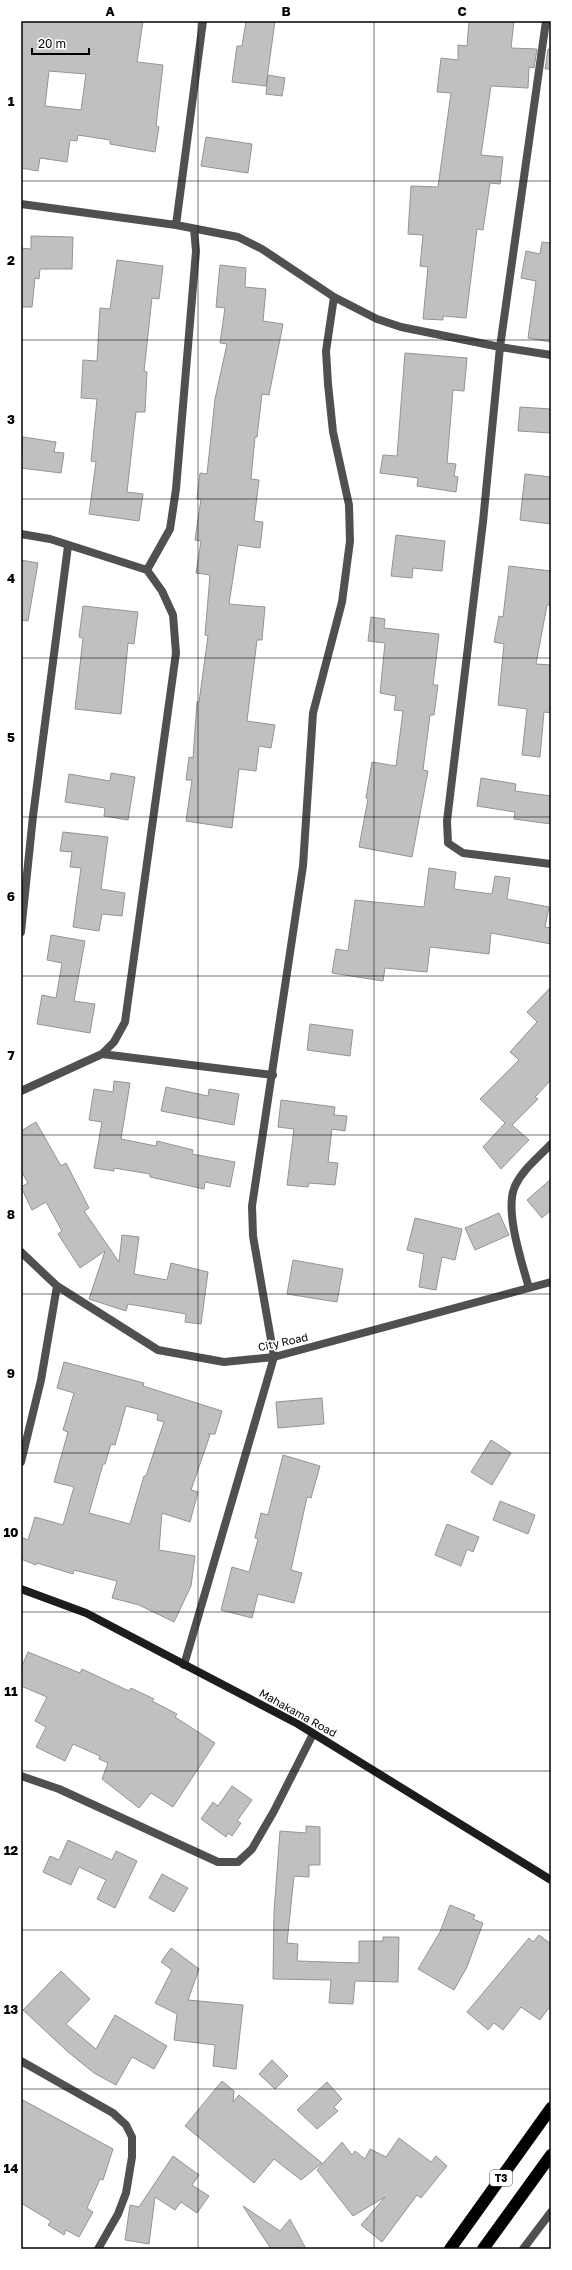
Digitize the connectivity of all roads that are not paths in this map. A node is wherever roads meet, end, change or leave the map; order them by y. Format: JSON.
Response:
{"nodes":[{"id":1,"x":203,"y":21,"type":"edge"},
{"id":2,"x":546,"y":21,"type":"edge"},
{"id":3,"x":21,"y":204,"type":"edge"},
{"id":4,"x":176,"y":226,"type":"junction"},
{"id":5,"x":194,"y":229,"type":"junction"},
{"id":6,"x":334,"y":297,"type":"junction"},
{"id":7,"x":500,"y":347,"type":"junction"},
{"id":8,"x":551,"y":355,"type":"edge"},
{"id":9,"x":21,"y":534,"type":"edge"},
{"id":10,"x":68,"y":546,"type":"junction"},
{"id":11,"x":147,"y":570,"type":"junction"},
{"id":12,"x":551,"y":864,"type":"edge"},
{"id":13,"x":21,"y":932,"type":"edge"},
{"id":14,"x":102,"y":1054,"type":"junction"},
{"id":15,"x":273,"y":1075,"type":"junction"},
{"id":16,"x":21,"y":1091,"type":"edge"},
{"id":17,"x":551,"y":1144,"type":"edge"},
{"id":18,"x":21,"y":1252,"type":"edge"},
{"id":19,"x":551,"y":1282,"type":"edge"},
{"id":20,"x":57,"y":1286,"type":"junction"},
{"id":21,"x":529,"y":1288,"type":"junction"},
{"id":22,"x":274,"y":1357,"type":"junction"},
{"id":23,"x":21,"y":1462,"type":"edge"},
{"id":24,"x":21,"y":1590,"type":"edge"},
{"id":25,"x":184,"y":1665,"type":"junction"},
{"id":26,"x":313,"y":1734,"type":"junction"},
{"id":27,"x":21,"y":1776,"type":"edge"},
{"id":28,"x":551,"y":1880,"type":"edge"},
{"id":29,"x":21,"y":2062,"type":"edge"},
{"id":30,"x":551,"y":2108,"type":"edge"},
{"id":31,"x":551,"y":2155,"type":"edge"},
{"id":32,"x":551,"y":2212,"type":"edge"},
{"id":33,"x":98,"y":2249,"type":"edge"},
{"id":34,"x":450,"y":2249,"type":"edge"},
{"id":35,"x":483,"y":2249,"type":"edge"},
{"id":36,"x":523,"y":2249,"type":"edge"}],
"edges":[{"from":1,"to":4,"type":"street"},
{"from":2,"to":7,"type":"street"},
{"from":3,"to":4,"type":"street"},
{"from":4,"to":5,"type":"street"},
{"from":5,"to":6,"type":"street"},
{"from":5,"to":11,"type":"street"},
{"from":6,"to":7,"type":"street"},
{"from":6,"to":15,"type":"street"},
{"from":7,"to":8,"type":"street"},
{"from":7,"to":12,"type":"street"},
{"from":9,"to":10,"type":"street"},
{"from":10,"to":11,"type":"street"},
{"from":10,"to":13,"type":"street"},
{"from":11,"to":14,"type":"street"},
{"from":14,"to":15,"type":"street"},
{"from":14,"to":16,"type":"street"},
{"from":15,"to":22,"type":"street"},
{"from":17,"to":21,"type":"street"},
{"from":18,"to":20,"type":"street","name":"City Road"},
{"from":19,"to":21,"type":"street","name":"City Road"},
{"from":20,"to":22,"type":"street","name":"City Road"},
{"from":20,"to":23,"type":"street"},
{"from":21,"to":22,"type":"street","name":"City Road"},
{"from":22,"to":25,"type":"street"},
{"from":24,"to":25,"type":"street","name":"Mahakama Road"},
{"from":25,"to":26,"type":"street","name":"Mahakama Road"},
{"from":26,"to":27,"type":"street"},
{"from":26,"to":28,"type":"street","name":"Mahakama Road"},
{"from":29,"to":33,"type":"street"},
{"from":30,"to":34,"type":"highway","number":"T3"},
{"from":31,"to":35,"type":"highway","number":"T3"},
{"from":32,"to":36,"type":"street"}]}
